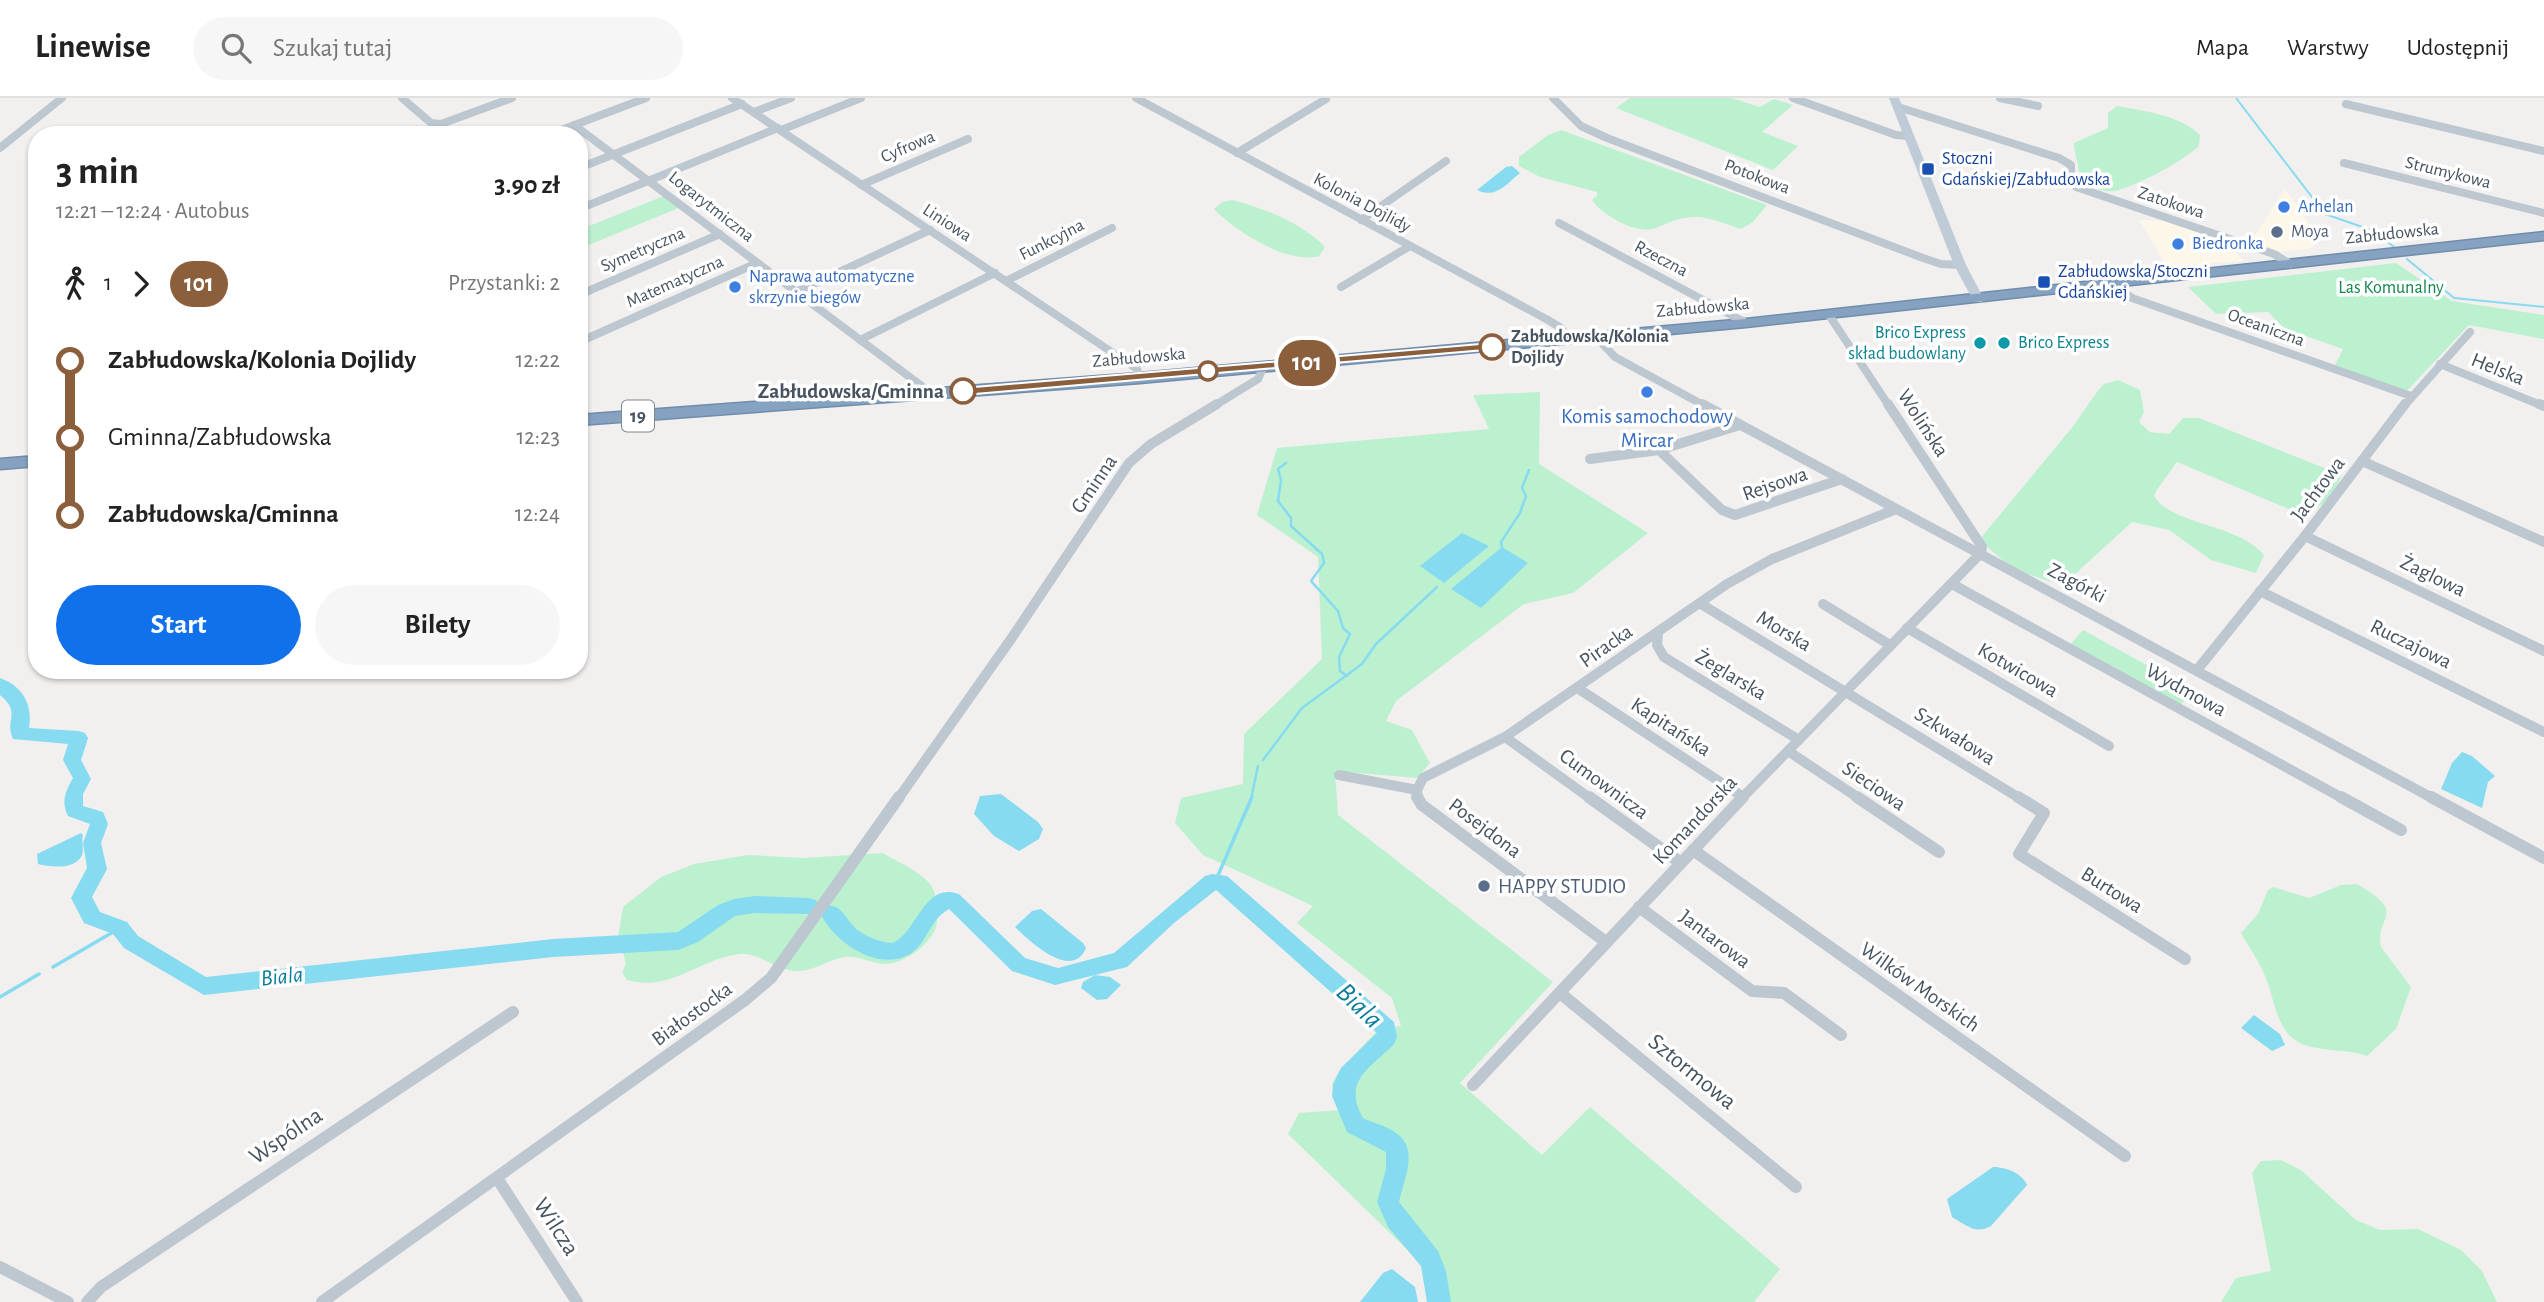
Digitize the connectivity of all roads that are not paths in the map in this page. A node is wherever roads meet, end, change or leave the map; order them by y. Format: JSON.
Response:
{"nodes":[{"id":1,"x":62,"y":98,"type":"edge"},
{"id":2,"x":402,"y":98,"type":"edge"},
{"id":3,"x":512,"y":98,"type":"edge"},
{"id":4,"x":646,"y":98,"type":"edge"},
{"id":5,"x":732,"y":98,"type":"edge"},
{"id":6,"x":791,"y":98,"type":"edge"},
{"id":7,"x":860,"y":98,"type":"edge"},
{"id":8,"x":1136,"y":98,"type":"edge"},
{"id":9,"x":1553,"y":98,"type":"edge"},
{"id":10,"x":1793,"y":98,"type":"edge"},
{"id":11,"x":1820,"y":98,"type":"edge"},
{"id":12,"x":2000,"y":98,"type":"edge"},
{"id":13,"x":1326,"y":99,"type":"edge"},
{"id":14,"x":1896,"y":103,"type":"edge"},
{"id":15,"x":742,"y":104,"type":"junction"},
{"id":16,"x":2346,"y":104,"type":"dead end"},
{"id":17,"x":2038,"y":106,"type":"dead end"},
{"id":18,"x":1818,"y":107,"type":"junction"},
{"id":19,"x":754,"y":112,"type":"junction"},
{"id":20,"x":574,"y":125,"type":"edge"},
{"id":21,"x":780,"y":129,"type":"junction"},
{"id":22,"x":588,"y":135,"type":"edge"},
{"id":23,"x":1909,"y":136,"type":"junction"},
{"id":24,"x":968,"y":139,"type":"dead end"},
{"id":25,"x":0,"y":148,"type":"edge"},
{"id":26,"x":2544,"y":151,"type":"edge"},
{"id":27,"x":1237,"y":153,"type":"junction"},
{"id":28,"x":614,"y":154,"type":"junction"},
{"id":29,"x":1446,"y":161,"type":"dead end"},
{"id":30,"x":2344,"y":163,"type":"dead end"},
{"id":31,"x":588,"y":164,"type":"edge"},
{"id":32,"x":651,"y":180,"type":"junction"},
{"id":33,"x":861,"y":185,"type":"junction"},
{"id":34,"x":588,"y":205,"type":"edge"},
{"id":35,"x":2544,"y":213,"type":"edge"},
{"id":36,"x":1361,"y":220,"type":"junction"},
{"id":37,"x":1559,"y":223,"type":"dead end"},
{"id":38,"x":1112,"y":228,"type":"dead end"},
{"id":39,"x":930,"y":230,"type":"junction"},
{"id":40,"x":720,"y":234,"type":"junction"},
{"id":41,"x":2544,"y":236,"type":"edge"},
{"id":42,"x":1410,"y":246,"type":"junction"},
{"id":43,"x":757,"y":263,"type":"junction"},
{"id":44,"x":2291,"y":264,"type":"junction"},
{"id":45,"x":1960,"y":265,"type":"junction"},
{"id":46,"x":995,"y":274,"type":"junction"},
{"id":47,"x":1006,"y":281,"type":"junction"},
{"id":48,"x":2114,"y":284,"type":"junction"},
{"id":49,"x":1341,"y":287,"type":"dead end"},
{"id":50,"x":588,"y":291,"type":"edge"},
{"id":51,"x":796,"y":292,"type":"junction"},
{"id":52,"x":1978,"y":299,"type":"junction"},
{"id":53,"x":1829,"y":315,"type":"junction"},
{"id":54,"x":1746,"y":323,"type":"junction"},
{"id":55,"x":2470,"y":332,"type":"dead end"},
{"id":56,"x":1596,"y":337,"type":"junction"},
{"id":57,"x":588,"y":338,"type":"edge"},
{"id":58,"x":860,"y":340,"type":"junction"},
{"id":59,"x":1570,"y":340,"type":"junction"},
{"id":60,"x":2440,"y":365,"type":"junction"},
{"id":61,"x":1264,"y":366,"type":"junction"},
{"id":62,"x":1140,"y":377,"type":"junction"},
{"id":63,"x":923,"y":394,"type":"junction"},
{"id":64,"x":2411,"y":396,"type":"junction"},
{"id":65,"x":2544,"y":406,"type":"edge"},
{"id":66,"x":588,"y":419,"type":"edge"},
{"id":67,"x":1740,"y":425,"type":"junction"},
{"id":68,"x":1659,"y":450,"type":"junction"},
{"id":69,"x":1590,"y":459,"type":"dead end"},
{"id":70,"x":2362,"y":461,"type":"junction"},
{"id":71,"x":28,"y":462,"type":"edge"},
{"id":72,"x":0,"y":464,"type":"edge"},
{"id":73,"x":1842,"y":479,"type":"junction"},
{"id":74,"x":1896,"y":509,"type":"junction"},
{"id":75,"x":2305,"y":536,"type":"junction"},
{"id":76,"x":2544,"y":542,"type":"edge"},
{"id":77,"x":1980,"y":553,"type":"junction"},
{"id":78,"x":1952,"y":584,"type":"junction"},
{"id":79,"x":2260,"y":591,"type":"junction"},
{"id":80,"x":1701,"y":604,"type":"junction"},
{"id":81,"x":1822,"y":604,"type":"dead end"},
{"id":82,"x":1907,"y":628,"type":"junction"},
{"id":83,"x":1658,"y":633,"type":"junction"},
{"id":84,"x":1890,"y":645,"type":"junction"},
{"id":85,"x":2544,"y":651,"type":"edge"},
{"id":86,"x":992,"y":665,"type":"joint"},
{"id":87,"x":2197,"y":670,"type":"junction"},
{"id":88,"x":1579,"y":689,"type":"junction"},
{"id":89,"x":1846,"y":691,"type":"junction"},
{"id":90,"x":2544,"y":732,"type":"edge"},
{"id":91,"x":1506,"y":737,"type":"junction"},
{"id":92,"x":1799,"y":740,"type":"junction"},
{"id":93,"x":2109,"y":746,"type":"dead end"},
{"id":94,"x":1788,"y":751,"type":"junction"},
{"id":95,"x":1339,"y":775,"type":"dead end"},
{"id":96,"x":1418,"y":790,"type":"junction"},
{"id":97,"x":1743,"y":797,"type":"junction"},
{"id":98,"x":2401,"y":830,"type":"dead end"},
{"id":99,"x":1693,"y":850,"type":"junction"},
{"id":100,"x":1939,"y":852,"type":"dead end"},
{"id":101,"x":2019,"y":854,"type":"joint"},
{"id":102,"x":2544,"y":858,"type":"edge"},
{"id":103,"x":1681,"y":863,"type":"junction"},
{"id":104,"x":1639,"y":907,"type":"junction"},
{"id":105,"x":1606,"y":942,"type":"junction"},
{"id":106,"x":2185,"y":959,"type":"dead end"},
{"id":107,"x":1560,"y":993,"type":"junction"},
{"id":108,"x":513,"y":1012,"type":"dead end"},
{"id":109,"x":1841,"y":1035,"type":"dead end"},
{"id":110,"x":1473,"y":1085,"type":"dead end"},
{"id":111,"x":2125,"y":1156,"type":"dead end"},
{"id":112,"x":497,"y":1178,"type":"junction"},
{"id":113,"x":1796,"y":1187,"type":"dead end"},
{"id":114,"x":2,"y":1273,"type":"edge"},
{"id":115,"x":68,"y":1302,"type":"edge"},
{"id":116,"x":87,"y":1302,"type":"edge"},
{"id":117,"x":322,"y":1302,"type":"edge"},
{"id":118,"x":577,"y":1302,"type":"edge"}],
"edges":[{"from":1,"to":25,"type":"street"},
{"from":2,"to":3,"type":"street"},
{"from":4,"to":20,"type":"street"},
{"from":5,"to":15,"type":"street","name":"Liniowa"},
{"from":6,"to":19,"type":"street"},
{"from":7,"to":21,"type":"street"},
{"from":8,"to":27,"type":"street","name":"Kolonia Dojlidy"},
{"from":9,"to":45,"type":"street","name":"Potokowa"},
{"from":10,"to":18,"type":"street"},
{"from":11,"to":18,"type":"street"},
{"from":12,"to":17,"type":"street"},
{"from":13,"to":27,"type":"street"},
{"from":14,"to":23,"type":"street"},
{"from":14,"to":44,"type":"street","name":"Zatokowa"},
{"from":15,"to":19,"type":"street","name":"Liniowa"},
{"from":15,"to":28,"type":"street"},
{"from":16,"to":26,"type":"street"},
{"from":18,"to":23,"type":"street"},
{"from":19,"to":21,"type":"street","name":"Liniowa"},
{"from":21,"to":32,"type":"street"},
{"from":21,"to":33,"type":"street","name":"Liniowa"},
{"from":22,"to":28,"type":"street","name":"Logarytmiczna"},
{"from":23,"to":45,"type":"street"},
{"from":24,"to":33,"type":"street","name":"Cyfrowa"},
{"from":27,"to":36,"type":"street","name":"Kolonia Dojlidy"},
{"from":28,"to":31,"type":"street"},
{"from":28,"to":32,"type":"street","name":"Logarytmiczna"},
{"from":29,"to":36,"type":"street"},
{"from":30,"to":35,"type":"street","name":"Strumykowa"},
{"from":32,"to":34,"type":"street"},
{"from":32,"to":40,"type":"street","name":"Logarytmiczna"},
{"from":33,"to":39,"type":"street","name":"Liniowa"},
{"from":36,"to":42,"type":"street","name":"Kolonia Dojlidy"},
{"from":37,"to":54,"type":"street","name":"Rzeczna"},
{"from":38,"to":47,"type":"street","name":"Funkcyjna"},
{"from":39,"to":46,"type":"street","name":"Liniowa"},
{"from":39,"to":51,"type":"street"},
{"from":40,"to":43,"type":"street","name":"Logarytmiczna"},
{"from":40,"to":50,"type":"street","name":"Symetryczna"},
{"from":41,"to":44,"type":"highway","name":"Zabłudowska","number":"19"},
{"from":42,"to":49,"type":"street"},
{"from":42,"to":59,"type":"street","name":"Kolonia Dojlidy"},
{"from":43,"to":51,"type":"street","name":"Logarytmiczna"},
{"from":43,"to":57,"type":"street","name":"Matematyczna"},
{"from":44,"to":48,"type":"highway","name":"Zabłudowska","number":"19"},
{"from":45,"to":52,"type":"street"},
{"from":46,"to":47,"type":"street","name":"Liniowa"},
{"from":46,"to":58,"type":"street"},
{"from":47,"to":62,"type":"street","name":"Liniowa"},
{"from":48,"to":52,"type":"highway","name":"Zabłudowska","number":"19"},
{"from":48,"to":64,"type":"street","name":"Oceaniczna"},
{"from":51,"to":58,"type":"street","name":"Logarytmiczna"},
{"from":52,"to":53,"type":"highway","name":"Zabłudowska","number":"19"},
{"from":53,"to":54,"type":"highway","name":"Zabłudowska","number":"19"},
{"from":53,"to":77,"type":"street","name":"Wolińska"},
{"from":54,"to":56,"type":"highway","name":"Zabłudowska","number":"19"},
{"from":55,"to":60,"type":"street","name":"Jachtowa"},
{"from":56,"to":59,"type":"highway","name":"Zabłudowska","number":"19"},
{"from":56,"to":67,"type":"street","name":"Zagórki"},
{"from":58,"to":63,"type":"street","name":"Logarytmiczna"},
{"from":59,"to":61,"type":"highway","name":"Zabłudowska","number":"19"},
{"from":60,"to":64,"type":"street","name":"Jachtowa"},
{"from":60,"to":65,"type":"street","name":"Helska"},
{"from":61,"to":62,"type":"highway","name":"Zabłudowska","number":"19"},
{"from":61,"to":86,"type":"street","name":"Gminna"},
{"from":62,"to":63,"type":"highway","name":"Zabłudowska","number":"19"},
{"from":63,"to":66,"type":"highway","name":"Zabłudowska","number":"19"},
{"from":64,"to":70,"type":"street","name":"Jachtowa"},
{"from":67,"to":68,"type":"street"},
{"from":67,"to":73,"type":"street","name":"Zagórki"},
{"from":68,"to":69,"type":"street"},
{"from":68,"to":73,"type":"street","name":"Rejsowa"},
{"from":70,"to":75,"type":"street","name":"Jachtowa"},
{"from":70,"to":76,"type":"street"},
{"from":71,"to":72,"type":"highway"},
{"from":73,"to":74,"type":"street","name":"Zagórki"},
{"from":74,"to":77,"type":"street","name":"Zagórki"},
{"from":74,"to":80,"type":"street","name":"Piracka"},
{"from":75,"to":79,"type":"street","name":"Jachtowa"},
{"from":75,"to":85,"type":"street","name":"Żaglowa"},
{"from":77,"to":78,"type":"street","name":"Komandorska"},
{"from":77,"to":87,"type":"street","name":"Zagórki"},
{"from":78,"to":82,"type":"street","name":"Komandorska"},
{"from":78,"to":98,"type":"street","name":"Wydmowa"},
{"from":79,"to":87,"type":"street","name":"Jachtowa"},
{"from":79,"to":90,"type":"street","name":"Ruczajowa"},
{"from":80,"to":83,"type":"street","name":"Piracka"},
{"from":80,"to":89,"type":"street","name":"Morska"},
{"from":81,"to":84,"type":"street"},
{"from":82,"to":84,"type":"street","name":"Komandorska"},
{"from":82,"to":93,"type":"street","name":"Kotwicowa"},
{"from":83,"to":88,"type":"street","name":"Piracka"},
{"from":83,"to":92,"type":"street","name":"Żeglarska"},
{"from":84,"to":89,"type":"street","name":"Komandorska"},
{"from":86,"to":112,"type":"street","name":"Białostocka"},
{"from":87,"to":102,"type":"street","name":"Zagórki"},
{"from":88,"to":91,"type":"street","name":"Piracka"},
{"from":88,"to":97,"type":"street","name":"Kapitańska"},
{"from":89,"to":92,"type":"street","name":"Komandorska"},
{"from":89,"to":101,"type":"street","name":"Szkwałowa"},
{"from":91,"to":96,"type":"street","name":"Piracka"},
{"from":91,"to":103,"type":"street","name":"Cumownicza"},
{"from":92,"to":94,"type":"street","name":"Komandorska"},
{"from":94,"to":97,"type":"street","name":"Komandorska"},
{"from":94,"to":100,"type":"street","name":"Sieciowa"},
{"from":95,"to":96,"type":"street"},
{"from":96,"to":105,"type":"street","name":"Posejdona"},
{"from":97,"to":99,"type":"street","name":"Komandorska"},
{"from":99,"to":103,"type":"street","name":"Komandorska"},
{"from":99,"to":111,"type":"street","name":"Wilków Morskich"},
{"from":101,"to":106,"type":"street","name":"Burtowa"},
{"from":103,"to":104,"type":"street","name":"Komandorska"},
{"from":104,"to":105,"type":"street","name":"Komandorska"},
{"from":104,"to":109,"type":"street","name":"Jantarowa"},
{"from":105,"to":107,"type":"street","name":"Komandorska"},
{"from":107,"to":110,"type":"street","name":"Komandorska"},
{"from":107,"to":113,"type":"street","name":"Sztormowa"},
{"from":108,"to":116,"type":"street","name":"Wspólna"},
{"from":112,"to":117,"type":"street","name":"Białostocka"},
{"from":112,"to":118,"type":"street","name":"Wilcza"},
{"from":114,"to":115,"type":"street"}]}
